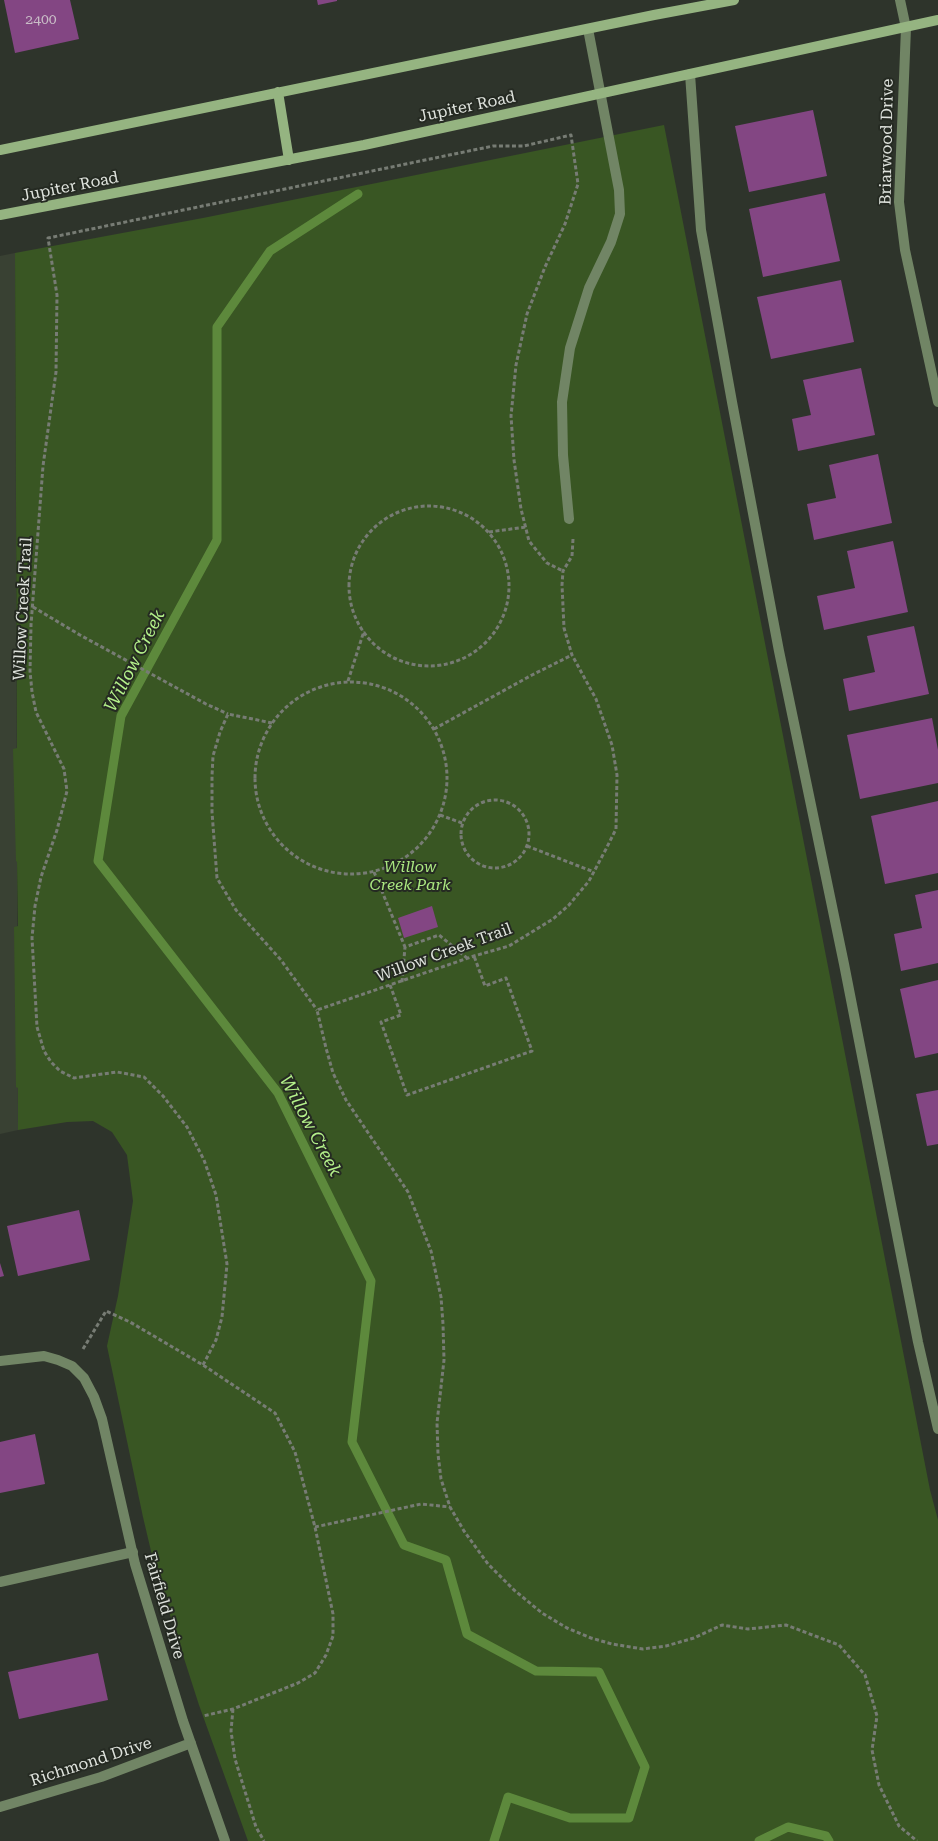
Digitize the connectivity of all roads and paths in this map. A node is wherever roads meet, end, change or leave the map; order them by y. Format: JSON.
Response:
{"nodes":[{"id":1,"x":734,"y":0,"type":"edge"},
{"id":2,"x":900,"y":0,"type":"edge"},
{"id":3,"x":938,"y":20,"type":"edge"},
{"id":4,"x":906,"y":28,"type":"junction"},
{"id":5,"x":588,"y":29,"type":"junction"},
{"id":6,"x":690,"y":74,"type":"junction"},
{"id":7,"x":278,"y":92,"type":"junction"},
{"id":8,"x":600,"y":93,"type":"junction"},
{"id":9,"x":0,"y":150,"type":"edge"},
{"id":10,"x":288,"y":160,"type":"junction"},
{"id":11,"x":0,"y":216,"type":"edge"},
{"id":12,"x":938,"y":402,"type":"edge"},
{"id":13,"x":569,"y":519,"type":"joint"},
{"id":14,"x":526,"y":527,"type":"junction"},
{"id":15,"x":489,"y":532,"type":"junction"},
{"id":16,"x":563,"y":571,"type":"junction"},
{"id":17,"x":33,"y":608,"type":"junction"},
{"id":18,"x":364,"y":630,"type":"junction"},
{"id":19,"x":572,"y":655,"type":"junction"},
{"id":20,"x":348,"y":681,"type":"junction"},
{"id":21,"x":228,"y":714,"type":"junction"},
{"id":22,"x":272,"y":723,"type":"junction"},
{"id":23,"x":434,"y":729,"type":"junction"},
{"id":24,"x":440,"y":815,"type":"junction"},
{"id":25,"x":462,"y":823,"type":"junction"},
{"id":26,"x":527,"y":846,"type":"junction"},
{"id":27,"x":374,"y":872,"type":"junction"},
{"id":28,"x":594,"y":872,"type":"junction"},
{"id":29,"x":405,"y":947,"type":"junction"},
{"id":30,"x":474,"y":956,"type":"junction"},
{"id":31,"x":467,"y":958,"type":"junction"},
{"id":32,"x":402,"y":982,"type":"junction"},
{"id":33,"x":390,"y":985,"type":"junction"},
{"id":34,"x":317,"y":1010,"type":"junction"},
{"id":35,"x":0,"y":1362,"type":"edge"},
{"id":36,"x":203,"y":1365,"type":"junction"},
{"id":37,"x":72,"y":1366,"type":"junction"},
{"id":38,"x":938,"y":1429,"type":"edge"},
{"id":39,"x":450,"y":1507,"type":"junction"},
{"id":40,"x":315,"y":1527,"type":"junction"},
{"id":41,"x":133,"y":1552,"type":"junction"},
{"id":42,"x":0,"y":1582,"type":"edge"},
{"id":43,"x":233,"y":1709,"type":"junction"},
{"id":44,"x":183,"y":1721,"type":"junction"},
{"id":45,"x":191,"y":1743,"type":"junction"},
{"id":46,"x":0,"y":1807,"type":"edge"},
{"id":47,"x":225,"y":1841,"type":"edge"},
{"id":48,"x":264,"y":1841,"type":"edge"},
{"id":49,"x":916,"y":1841,"type":"edge"}],
"edges":[{"from":1,"to":5,"type":"main road"},
{"from":2,"to":4,"type":"street","name":"Briarwood Drive"},
{"from":3,"to":4,"type":"main road","name":"Jupiter Road"},
{"from":4,"to":6,"type":"main road","name":"Jupiter Road"},
{"from":4,"to":12,"type":"street","name":"Briarwood Drive"},
{"from":5,"to":7,"type":"main road"},
{"from":5,"to":8,"type":"street"},
{"from":6,"to":8,"type":"main road","name":"Jupiter Road"},
{"from":6,"to":38,"type":"street"},
{"from":7,"to":9,"type":"main road"},
{"from":7,"to":10,"type":"main road"},
{"from":8,"to":10,"type":"main road","name":"Jupiter Road"},
{"from":8,"to":13,"type":"street"},
{"from":10,"to":11,"type":"main road","name":"Jupiter Road"},
{"from":13,"to":16,"type":"path","name":"Willow Creek Trail"},
{"from":14,"to":15,"type":"path"},
{"from":14,"to":16,"type":"path"},
{"from":14,"to":17,"type":"path","name":"Willow Creek Trail"},
{"from":15,"to":18,"type":"path"},
{"from":15,"to":18,"type":"path"},
{"from":16,"to":19,"type":"path","name":"Willow Creek Trail"},
{"from":17,"to":21,"type":"path"},
{"from":17,"to":36,"type":"path","name":"Willow Creek Trail"},
{"from":18,"to":20,"type":"path"},
{"from":19,"to":23,"type":"path"},
{"from":19,"to":28,"type":"path","name":"Willow Creek Trail"},
{"from":20,"to":22,"type":"path"},
{"from":20,"to":23,"type":"path"},
{"from":21,"to":22,"type":"path"},
{"from":21,"to":34,"type":"path"},
{"from":22,"to":27,"type":"path"},
{"from":23,"to":24,"type":"path"},
{"from":24,"to":25,"type":"path"},
{"from":24,"to":27,"type":"path"},
{"from":25,"to":26,"type":"path"},
{"from":25,"to":26,"type":"path"},
{"from":26,"to":28,"type":"path"},
{"from":27,"to":29,"type":"path"},
{"from":28,"to":30,"type":"path","name":"Willow Creek Trail"},
{"from":29,"to":31,"type":"path"},
{"from":29,"to":32,"type":"path"},
{"from":30,"to":31,"type":"path","name":"Willow Creek Trail"},
{"from":30,"to":33,"type":"path"},
{"from":31,"to":32,"type":"path","name":"Willow Creek Trail"},
{"from":32,"to":33,"type":"path","name":"Willow Creek Trail"},
{"from":33,"to":34,"type":"path","name":"Willow Creek Trail"},
{"from":34,"to":39,"type":"path"},
{"from":35,"to":37,"type":"street"},
{"from":36,"to":37,"type":"path"},
{"from":36,"to":40,"type":"path"},
{"from":37,"to":41,"type":"street","name":"Fairfield Drive"},
{"from":39,"to":40,"type":"path"},
{"from":39,"to":49,"type":"path"},
{"from":40,"to":43,"type":"path"},
{"from":41,"to":42,"type":"street"},
{"from":41,"to":44,"type":"street","name":"Fairfield Drive"},
{"from":43,"to":44,"type":"path"},
{"from":43,"to":48,"type":"path"},
{"from":44,"to":45,"type":"street","name":"Fairfield Drive"},
{"from":45,"to":46,"type":"street","name":"Richmond Drive"},
{"from":45,"to":47,"type":"street","name":"Fairfield Drive"}]}
